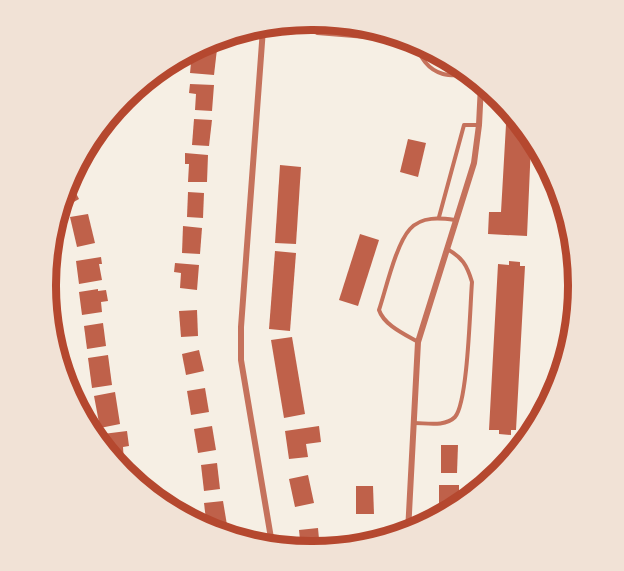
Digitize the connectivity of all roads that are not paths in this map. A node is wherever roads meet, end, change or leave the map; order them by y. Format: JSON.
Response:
{"nodes":[{"id":1,"x":318,"y":30,"type":"edge"},
{"id":2,"x":263,"y":35,"type":"edge"},
{"id":3,"x":375,"y":38,"type":"edge"},
{"id":4,"x":419,"y":53,"type":"edge"},
{"id":5,"x":457,"y":75,"type":"edge"},
{"id":6,"x":481,"y":94,"type":"edge"},
{"id":7,"x":479,"y":126,"type":"junction"},
{"id":8,"x":440,"y":218,"type":"junction"},
{"id":9,"x":455,"y":220,"type":"junction"},
{"id":10,"x":446,"y":248,"type":"junction"},
{"id":11,"x":418,"y":342,"type":"junction"},
{"id":12,"x":414,"y":423,"type":"junction"},
{"id":13,"x":409,"y":522,"type":"edge"},
{"id":14,"x":271,"y":538,"type":"edge"}],
"edges":[{"from":1,"to":3,"type":"lane"},
{"from":2,"to":14,"type":"street"},
{"from":4,"to":5,"type":"lane"},
{"from":6,"to":7,"type":"street"},
{"from":7,"to":8,"type":"lane"},
{"from":7,"to":9,"type":"street"},
{"from":8,"to":9,"type":"lane"},
{"from":8,"to":11,"type":"lane"},
{"from":9,"to":10,"type":"street"},
{"from":10,"to":11,"type":"street"},
{"from":10,"to":12,"type":"lane"},
{"from":11,"to":12,"type":"street"},
{"from":12,"to":13,"type":"street"}]}
